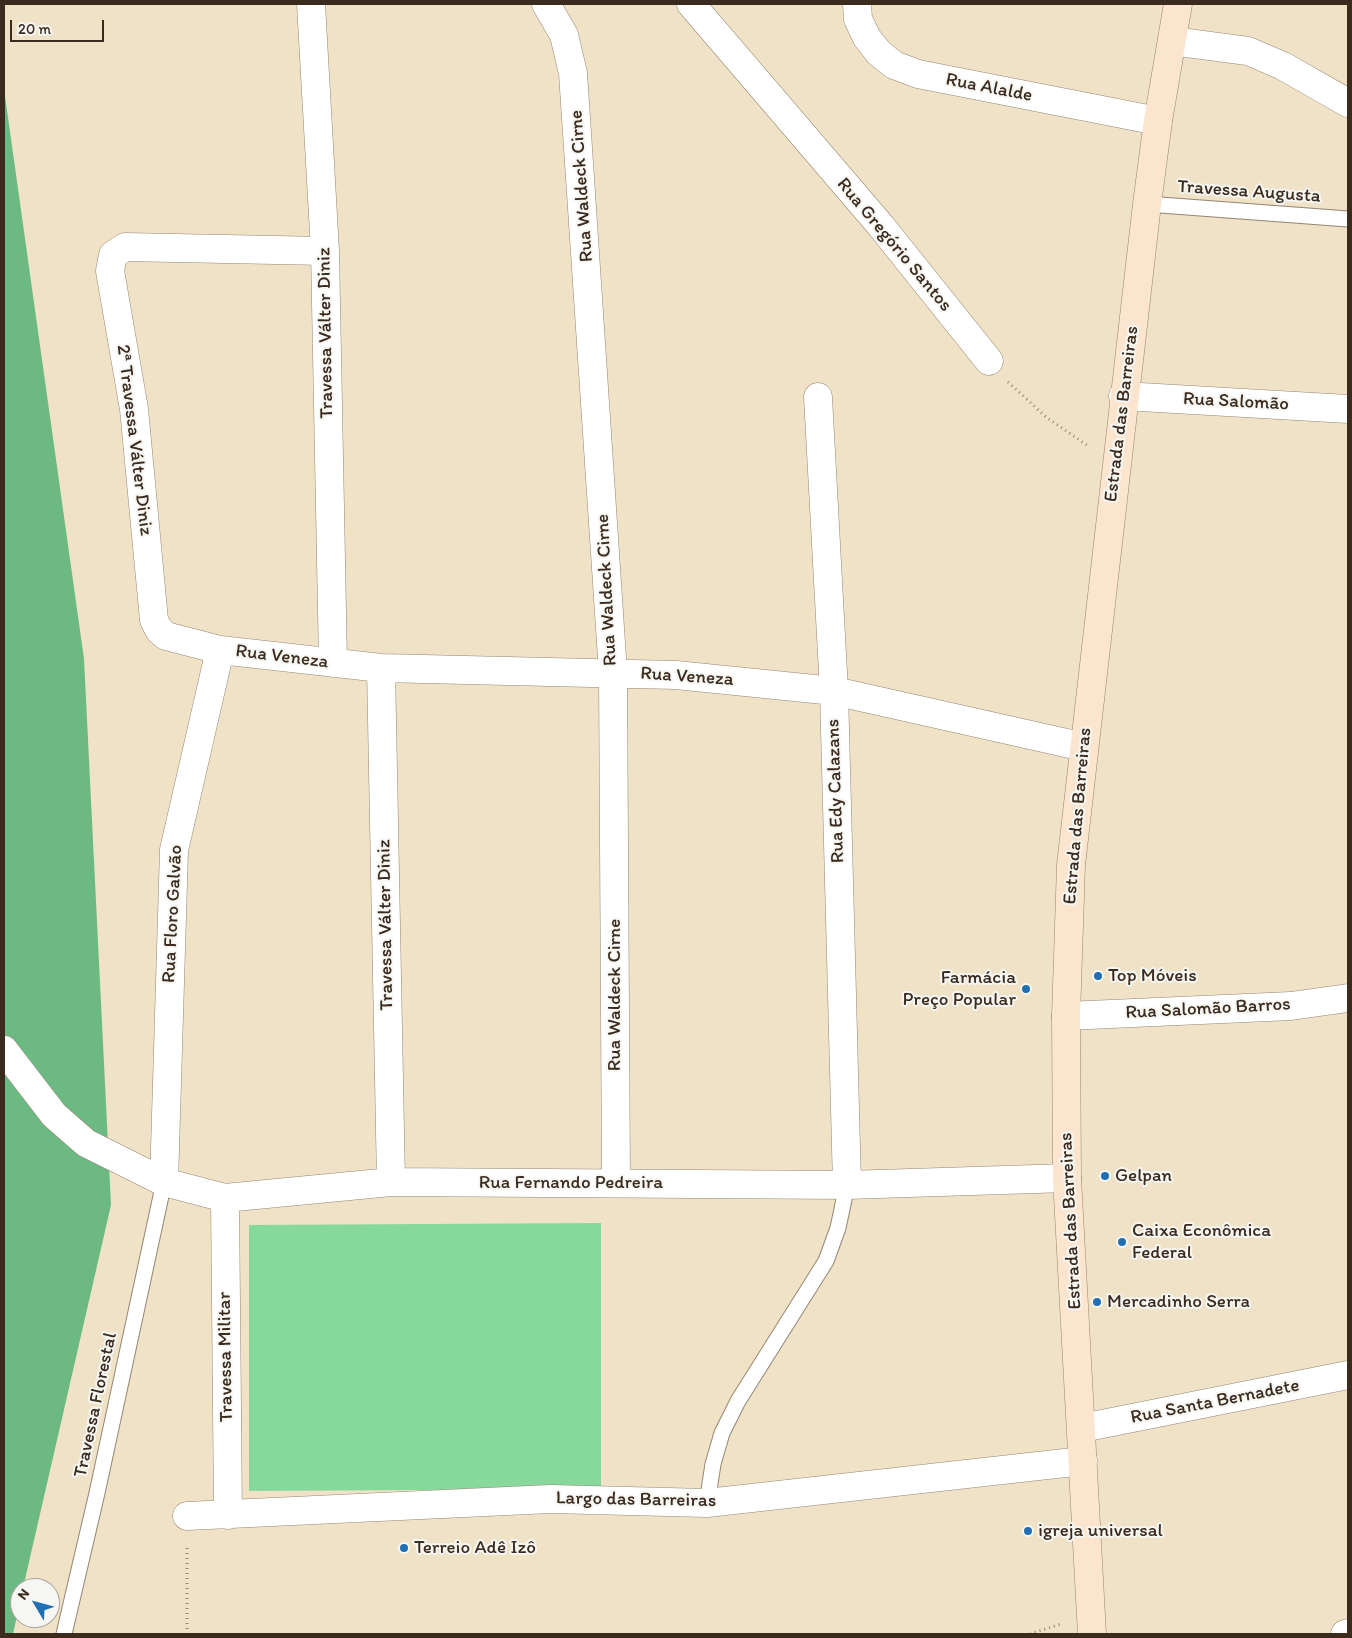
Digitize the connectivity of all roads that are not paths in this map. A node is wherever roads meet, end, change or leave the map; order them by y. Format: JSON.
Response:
{"nodes":[{"id":1,"x":311,"y":4,"type":"edge"},
{"id":2,"x":546,"y":4,"type":"edge"},
{"id":3,"x":691,"y":4,"type":"edge"},
{"id":4,"x":856,"y":4,"type":"edge"},
{"id":5,"x":1178,"y":4,"type":"edge"},
{"id":6,"x":1172,"y":41,"type":"junction"},
{"id":7,"x":1348,"y":103,"type":"edge"},
{"id":8,"x":1158,"y":121,"type":"junction"},
{"id":9,"x":1147,"y":204,"type":"junction"},
{"id":10,"x":1348,"y":219,"type":"edge"},
{"id":11,"x":325,"y":251,"type":"junction"},
{"id":12,"x":989,"y":361,"type":"road end"},
{"id":13,"x":1123,"y":396,"type":"junction"},
{"id":14,"x":818,"y":397,"type":"dead end"},
{"id":15,"x":1348,"y":409,"type":"edge"},
{"id":16,"x":166,"y":636,"type":"joint"},
{"id":17,"x":220,"y":650,"type":"junction"},
{"id":18,"x":333,"y":663,"type":"junction"},
{"id":19,"x":382,"y":668,"type":"junction"},
{"id":20,"x":613,"y":673,"type":"junction"},
{"id":21,"x":834,"y":691,"type":"junction"},
{"id":22,"x":1084,"y":746,"type":"junction"},
{"id":23,"x":1348,"y":998,"type":"edge"},
{"id":24,"x":1066,"y":1016,"type":"junction"},
{"id":25,"x":4,"y":1050,"type":"edge"},
{"id":26,"x":1067,"y":1178,"type":"junction"},
{"id":27,"x":164,"y":1182,"type":"junction"},
{"id":28,"x":392,"y":1182,"type":"junction"},
{"id":29,"x":616,"y":1183,"type":"junction"},
{"id":30,"x":847,"y":1186,"type":"junction"},
{"id":31,"x":225,"y":1198,"type":"junction"},
{"id":32,"x":1348,"y":1374,"type":"edge"},
{"id":33,"x":1082,"y":1428,"type":"junction"},
{"id":34,"x":1083,"y":1461,"type":"junction"},
{"id":35,"x":707,"y":1503,"type":"junction"},
{"id":36,"x":228,"y":1515,"type":"junction"},
{"id":37,"x":187,"y":1516,"type":"road end"},
{"id":38,"x":64,"y":1634,"type":"edge"},
{"id":39,"x":1092,"y":1634,"type":"edge"}],
"edges":[{"from":1,"to":11,"type":"street","name":"Travessa Válter Diniz"},
{"from":2,"to":20,"type":"street","name":"Rua Waldeck Cirne"},
{"from":3,"to":12,"type":"street","name":"Rua Gregório Santos"},
{"from":4,"to":8,"type":"street","name":"Rua Alalde"},
{"from":5,"to":6,"type":"main road","name":"Estrada das Barreiras"},
{"from":6,"to":7,"type":"street"},
{"from":6,"to":8,"type":"main road","name":"Estrada das Barreiras"},
{"from":8,"to":9,"type":"main road","name":"Estrada das Barreiras"},
{"from":9,"to":10,"type":"lane","name":"Travessa Augusta"},
{"from":9,"to":13,"type":"main road","name":"Estrada das Barreiras"},
{"from":11,"to":16,"type":"street","name":"2ª Travessa Válter Diniz"},
{"from":11,"to":18,"type":"street","name":"Travessa Válter Diniz"},
{"from":13,"to":15,"type":"street","name":"Rua Salomão"},
{"from":13,"to":22,"type":"main road","name":"Estrada das Barreiras"},
{"from":14,"to":21,"type":"street","name":"Rua Edy Calazans"},
{"from":16,"to":17,"type":"street","name":"Rua Veneza"},
{"from":17,"to":18,"type":"street","name":"Rua Veneza"},
{"from":17,"to":27,"type":"street","name":"Rua Floro Galvão"},
{"from":18,"to":19,"type":"street","name":"Rua Veneza"},
{"from":19,"to":20,"type":"street","name":"Rua Veneza"},
{"from":19,"to":28,"type":"street","name":"Travessa Válter Diniz"},
{"from":20,"to":21,"type":"street","name":"Rua Veneza"},
{"from":20,"to":29,"type":"street","name":"Rua Waldeck Cirne"},
{"from":21,"to":22,"type":"street","name":"Rua Veneza"},
{"from":21,"to":30,"type":"street","name":"Rua Edy Calazans"},
{"from":22,"to":24,"type":"main road","name":"Estrada das Barreiras"},
{"from":23,"to":24,"type":"street","name":"Rua Salomão Barros"},
{"from":24,"to":26,"type":"main road","name":"Estrada das Barreiras"},
{"from":25,"to":27,"type":"street","name":"Rua Fernando Pedreira"},
{"from":26,"to":30,"type":"street","name":"Rua Fernando Pedreira"},
{"from":26,"to":33,"type":"main road","name":"Estrada das Barreiras"},
{"from":27,"to":31,"type":"street","name":"Rua Fernando Pedreira"},
{"from":27,"to":38,"type":"lane","name":"Travessa Florestal"},
{"from":28,"to":29,"type":"street","name":"Rua Fernando Pedreira"},
{"from":28,"to":31,"type":"street","name":"Rua Fernando Pedreira"},
{"from":29,"to":30,"type":"street","name":"Rua Fernando Pedreira"},
{"from":30,"to":35,"type":"lane"},
{"from":31,"to":36,"type":"street","name":"Travessa Militar"},
{"from":32,"to":33,"type":"street","name":"Rua Santa Bernadete"},
{"from":33,"to":34,"type":"main road","name":"Estrada das Barreiras"},
{"from":34,"to":35,"type":"street","name":"Largo das Barreiras"},
{"from":34,"to":39,"type":"main road","name":"Estrada das Barreiras"},
{"from":35,"to":36,"type":"street","name":"Largo das Barreiras"},
{"from":36,"to":37,"type":"street","name":"Largo das Barreiras"}]}
